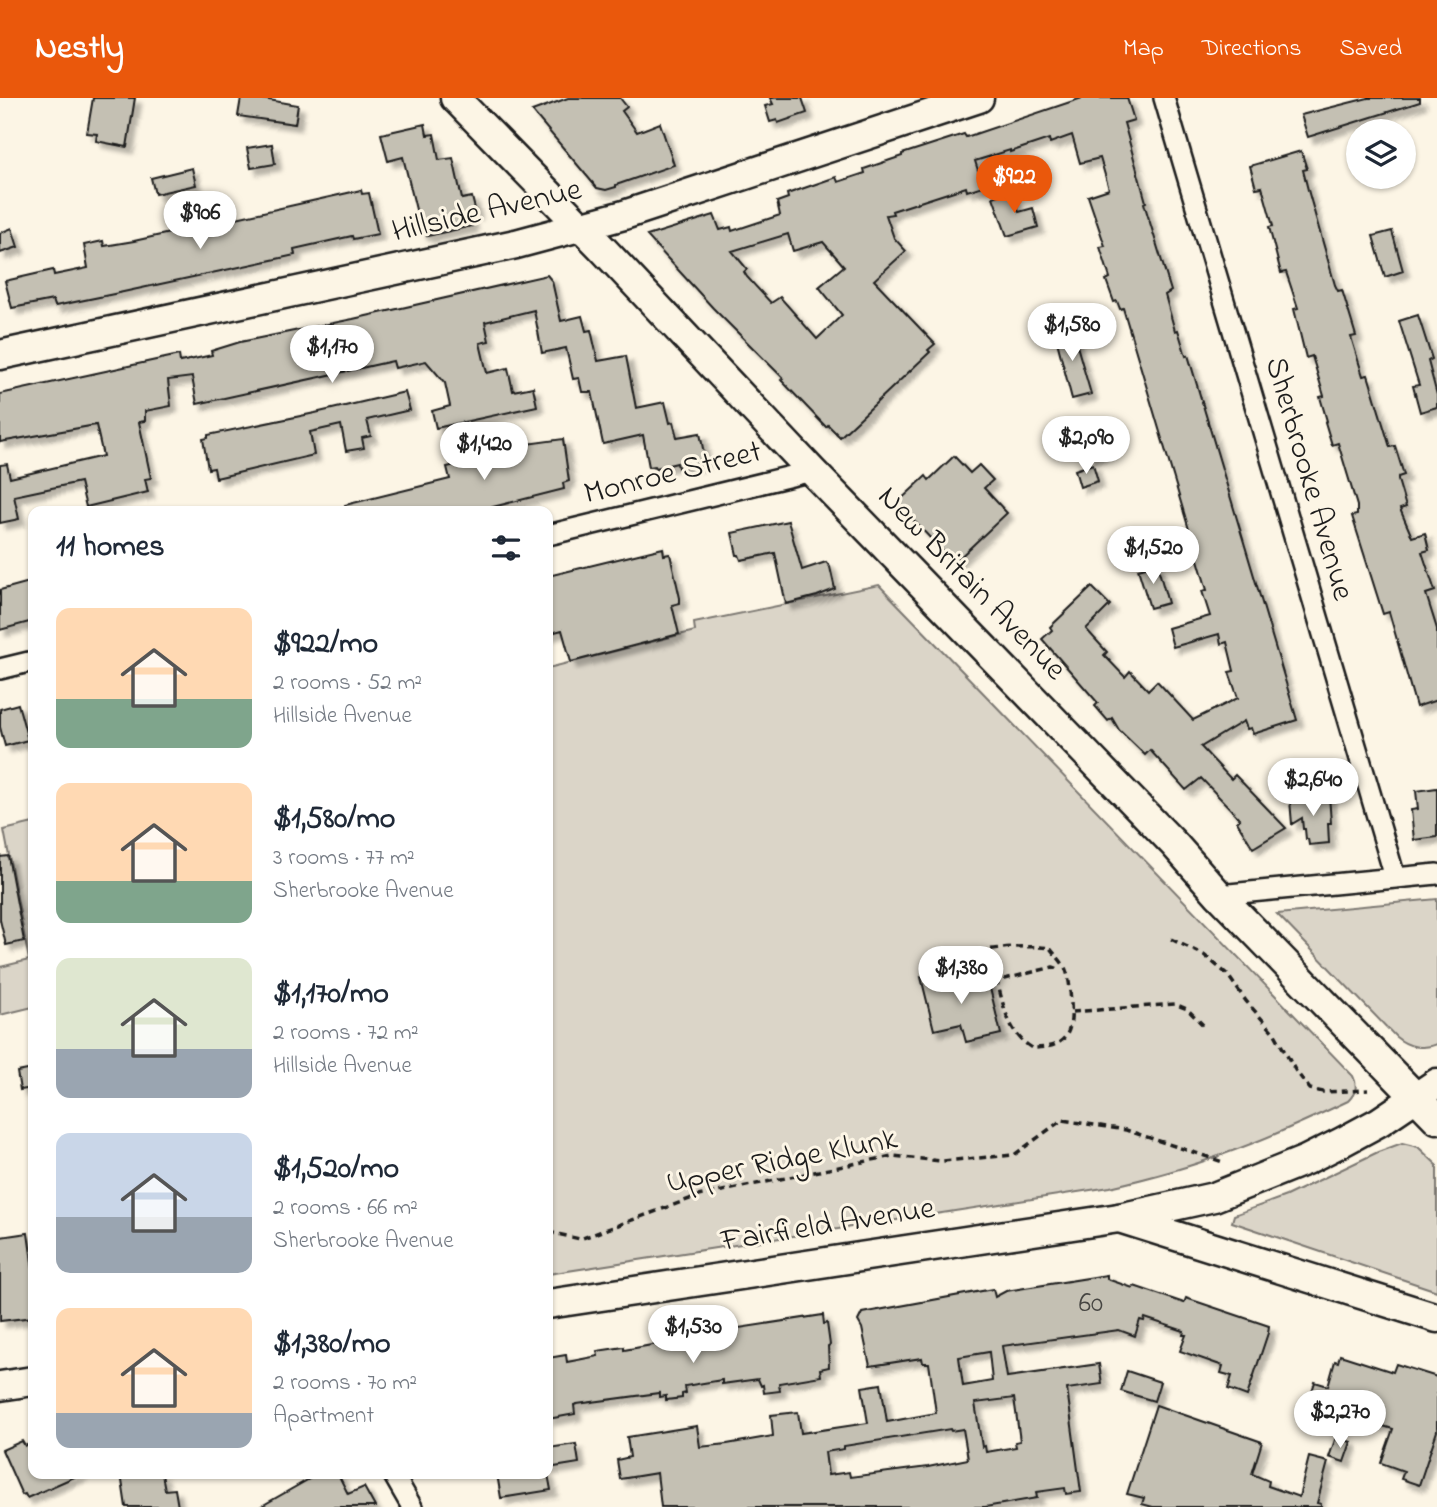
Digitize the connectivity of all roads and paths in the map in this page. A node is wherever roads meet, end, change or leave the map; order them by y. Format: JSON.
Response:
{"nodes":[{"id":1,"x":455,"y":98,"type":"edge"},
{"id":2,"x":979,"y":98,"type":"edge"},
{"id":3,"x":1164,"y":98,"type":"edge"},
{"id":4,"x":582,"y":227,"type":"junction"},
{"id":5,"x":0,"y":355,"type":"edge"},
{"id":6,"x":812,"y":471,"type":"junction"},
{"id":7,"x":553,"y":534,"type":"edge"},
{"id":8,"x":28,"y":662,"type":"edge"},
{"id":9,"x":0,"y":669,"type":"edge"},
{"id":10,"x":1437,"y":874,"type":"edge"},
{"id":11,"x":1395,"y":877,"type":"junction"},
{"id":12,"x":1219,"y":895,"type":"junction"},
{"id":13,"x":1171,"y":939,"type":"dead end"},
{"id":14,"x":935,"y":968,"type":"dead end"},
{"id":15,"x":1059,"y":969,"type":"dead end"},
{"id":16,"x":1072,"y":1012,"type":"junction"},
{"id":17,"x":1204,"y":1026,"type":"dead end"},
{"id":18,"x":1368,"y":1090,"type":"dead end"},
{"id":19,"x":1427,"y":1090,"type":"edge"},
{"id":20,"x":1437,"y":1119,"type":"edge"},
{"id":21,"x":1223,"y":1162,"type":"dead end"},
{"id":22,"x":1119,"y":1218,"type":"junction"},
{"id":23,"x":553,"y":1233,"type":"edge"},
{"id":24,"x":553,"y":1303,"type":"edge"},
{"id":25,"x":1437,"y":1318,"type":"edge"},
{"id":26,"x":28,"y":1382,"type":"edge"},
{"id":27,"x":0,"y":1386,"type":"edge"},
{"id":28,"x":396,"y":1479,"type":"edge"},
{"id":29,"x":412,"y":1507,"type":"edge"}],
"edges":[{"from":1,"to":4,"type":"main road","name":"New Britain Avenue"},
{"from":2,"to":4,"type":"main road","name":"Hillside Avenue"},
{"from":3,"to":11,"type":"street","name":"Sherbrooke Avenue"},
{"from":4,"to":5,"type":"main road","name":"Hillside Avenue"},
{"from":4,"to":6,"type":"main road","name":"New Britain Avenue"},
{"from":6,"to":7,"type":"street","name":"Monroe Street"},
{"from":6,"to":12,"type":"main road","name":"New Britain Avenue"},
{"from":8,"to":9,"type":"street"},
{"from":10,"to":11,"type":"street"},
{"from":11,"to":12,"type":"street"},
{"from":12,"to":19,"type":"main road","name":"New Britain Avenue"},
{"from":13,"to":18,"type":"path"},
{"from":14,"to":16,"type":"path"},
{"from":15,"to":16,"type":"path"},
{"from":16,"to":17,"type":"path"},
{"from":19,"to":20,"type":"main road","name":"New Britain Avenue"},
{"from":19,"to":22,"type":"main road","name":"Fairfield Avenue"},
{"from":21,"to":23,"type":"path","name":"Upper Ridge Klunk"},
{"from":22,"to":24,"type":"main road","name":"Fairfield Avenue"},
{"from":22,"to":25,"type":"main road","name":"Fairfield Avenue"},
{"from":26,"to":27,"type":"main road"},
{"from":28,"to":29,"type":"street"}]}
